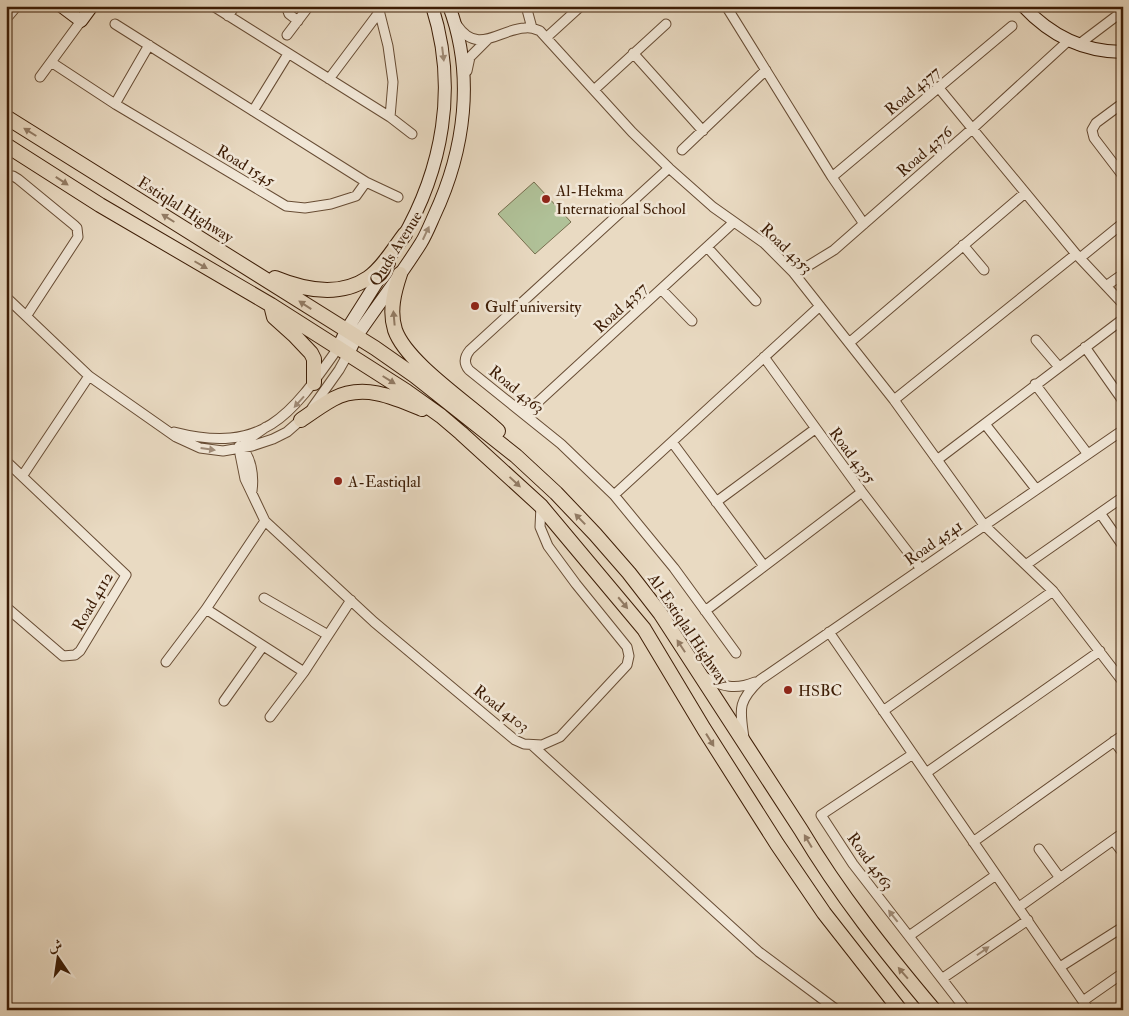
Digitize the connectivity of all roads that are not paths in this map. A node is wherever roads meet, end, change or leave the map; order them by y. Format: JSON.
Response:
{"nodes":[{"id":1,"x":17,"y":6,"type":"edge"},
{"id":2,"x":61,"y":6,"type":"edge"},
{"id":3,"x":92,"y":6,"type":"edge"},
{"id":4,"x":213,"y":6,"type":"edge"},
{"id":5,"x":235,"y":6,"type":"edge"},
{"id":6,"x":286,"y":6,"type":"edge"},
{"id":7,"x":309,"y":6,"type":"edge"},
{"id":8,"x":432,"y":6,"type":"edge"},
{"id":9,"x":449,"y":6,"type":"edge"},
{"id":10,"x":526,"y":6,"type":"edge"},
{"id":11,"x":581,"y":6,"type":"edge"},
{"id":12,"x":726,"y":6,"type":"edge"},
{"id":13,"x":1023,"y":6,"type":"edge"},
{"id":14,"x":379,"y":9,"type":"edge"},
{"id":15,"x":1123,"y":11,"type":"edge"},
{"id":16,"x":228,"y":16,"type":"junction"},
{"id":17,"x":6,"y":19,"type":"edge"},
{"id":18,"x":81,"y":21,"type":"junction"},
{"id":19,"x":298,"y":21,"type":"junction"},
{"id":20,"x":454,"y":21,"type":"junction"},
{"id":21,"x":115,"y":24,"type":"dead end"},
{"id":22,"x":666,"y":24,"type":"dead end"},
{"id":23,"x":1012,"y":26,"type":"dead end"},
{"id":24,"x":532,"y":28,"type":"junction"},
{"id":25,"x":288,"y":35,"type":"dead end"},
{"id":26,"x":547,"y":37,"type":"junction"},
{"id":27,"x":488,"y":39,"type":"junction"},
{"id":28,"x":1073,"y":43,"type":"junction"},
{"id":29,"x":149,"y":45,"type":"junction"},
{"id":30,"x":1123,"y":52,"type":"edge"},
{"id":31,"x":633,"y":53,"type":"junction"},
{"id":32,"x":288,"y":54,"type":"junction"},
{"id":33,"x":51,"y":62,"type":"junction"},
{"id":34,"x":766,"y":70,"type":"junction"},
{"id":35,"x":40,"y":77,"type":"dead end"},
{"id":36,"x":329,"y":79,"type":"junction"},
{"id":37,"x":938,"y":87,"type":"junction"},
{"id":38,"x":594,"y":90,"type":"junction"},
{"id":39,"x":465,"y":94,"type":"junction"},
{"id":40,"x":115,"y":104,"type":"junction"},
{"id":41,"x":1123,"y":104,"type":"edge"},
{"id":42,"x":253,"y":111,"type":"junction"},
{"id":43,"x":6,"y":117,"type":"edge"},
{"id":44,"x":390,"y":117,"type":"junction"},
{"id":45,"x":972,"y":129,"type":"junction"},
{"id":46,"x":702,"y":131,"type":"junction"},
{"id":47,"x":412,"y":134,"type":"dead end"},
{"id":48,"x":6,"y":145,"type":"edge"},
{"id":49,"x":682,"y":150,"type":"dead end"},
{"id":50,"x":669,"y":168,"type":"junction"},
{"id":51,"x":7,"y":176,"type":"edge"},
{"id":52,"x":1123,"y":176,"type":"edge"},
{"id":53,"x":832,"y":178,"type":"junction"},
{"id":54,"x":366,"y":182,"type":"junction"},
{"id":55,"x":1025,"y":193,"type":"junction"},
{"id":56,"x":398,"y":197,"type":"dead end"},
{"id":57,"x":734,"y":222,"type":"junction"},
{"id":58,"x":1123,"y":223,"type":"edge"},
{"id":59,"x":864,"y":224,"type":"junction"},
{"id":60,"x":405,"y":234,"type":"junction"},
{"id":61,"x":963,"y":245,"type":"junction"},
{"id":62,"x":707,"y":247,"type":"junction"},
{"id":63,"x":1078,"y":256,"type":"junction"},
{"id":64,"x":984,"y":270,"type":"dead end"},
{"id":65,"x":793,"y":272,"type":"junction"},
{"id":66,"x":256,"y":274,"type":"junction"},
{"id":67,"x":400,"y":274,"type":"junction"},
{"id":68,"x":1123,"y":274,"type":"edge"},
{"id":69,"x":1106,"y":286,"type":"junction"},
{"id":70,"x":661,"y":289,"type":"junction"},
{"id":71,"x":6,"y":296,"type":"edge"},
{"id":72,"x":756,"y":301,"type":"dead end"},
{"id":73,"x":1123,"y":304,"type":"edge"},
{"id":74,"x":271,"y":305,"type":"junction"},
{"id":75,"x":820,"y":306,"type":"junction"},
{"id":76,"x":27,"y":315,"type":"junction"},
{"id":77,"x":1123,"y":318,"type":"edge"},
{"id":78,"x":692,"y":321,"type":"dead end"},
{"id":79,"x":351,"y":334,"type":"junction"},
{"id":80,"x":1036,"y":340,"type":"dead end"},
{"id":81,"x":849,"y":343,"type":"junction"},
{"id":82,"x":1085,"y":347,"type":"junction"},
{"id":83,"x":343,"y":351,"type":"junction"},
{"id":84,"x":764,"y":357,"type":"junction"},
{"id":85,"x":1059,"y":367,"type":"junction"},
{"id":86,"x":89,"y":376,"type":"junction"},
{"id":87,"x":314,"y":383,"type":"junction"},
{"id":88,"x":1035,"y":384,"type":"junction"},
{"id":89,"x":894,"y":400,"type":"junction"},
{"id":90,"x":1123,"y":401,"type":"edge"},
{"id":91,"x":526,"y":414,"type":"junction"},
{"id":92,"x":440,"y":416,"type":"junction"},
{"id":93,"x":301,"y":420,"type":"junction"},
{"id":94,"x":985,"y":424,"type":"junction"},
{"id":95,"x":266,"y":427,"type":"junction"},
{"id":96,"x":164,"y":429,"type":"junction"},
{"id":97,"x":815,"y":429,"type":"junction"},
{"id":98,"x":1123,"y":430,"type":"edge"},
{"id":99,"x":227,"y":439,"type":"junction"},
{"id":100,"x":672,"y":442,"type":"junction"},
{"id":101,"x":242,"y":448,"type":"junction"},
{"id":102,"x":1087,"y":453,"type":"junction"},
{"id":103,"x":516,"y":456,"type":"junction"},
{"id":104,"x":937,"y":460,"type":"junction"},
{"id":105,"x":6,"y":461,"type":"edge"},
{"id":106,"x":23,"y":476,"type":"junction"},
{"id":107,"x":1036,"y":489,"type":"junction"},
{"id":108,"x":862,"y":492,"type":"junction"},
{"id":109,"x":614,"y":495,"type":"junction"},
{"id":110,"x":1123,"y":497,"type":"edge"},
{"id":111,"x":716,"y":502,"type":"junction"},
{"id":112,"x":541,"y":506,"type":"junction"},
{"id":113,"x":1100,"y":513,"type":"junction"},
{"id":114,"x":265,"y":521,"type":"junction"},
{"id":115,"x":984,"y":525,"type":"junction"},
{"id":116,"x":1123,"y":546,"type":"edge"},
{"id":117,"x":1026,"y":564,"type":"junction"},
{"id":118,"x":764,"y":566,"type":"junction"},
{"id":119,"x":921,"y":569,"type":"junction"},
{"id":120,"x":1053,"y":591,"type":"junction"},
{"id":121,"x":264,"y":598,"type":"dead end"},
{"id":122,"x":351,"y":600,"type":"junction"},
{"id":123,"x":6,"y":606,"type":"edge"},
{"id":124,"x":206,"y":609,"type":"junction"},
{"id":125,"x":705,"y":611,"type":"junction"},
{"id":126,"x":829,"y":632,"type":"junction"},
{"id":127,"x":328,"y":635,"type":"junction"},
{"id":128,"x":263,"y":646,"type":"junction"},
{"id":129,"x":1100,"y":650,"type":"junction"},
{"id":130,"x":736,"y":652,"type":"dead end"},
{"id":131,"x":166,"y":662,"type":"dead end"},
{"id":132,"x":304,"y":672,"type":"junction"},
{"id":133,"x":700,"y":676,"type":"junction"},
{"id":134,"x":760,"y":680,"type":"junction"},
{"id":135,"x":1123,"y":682,"type":"edge"},
{"id":136,"x":224,"y":701,"type":"dead end"},
{"id":137,"x":883,"y":711,"type":"junction"},
{"id":138,"x":270,"y":717,"type":"dead end"},
{"id":139,"x":1123,"y":734,"type":"edge"},
{"id":140,"x":1114,"y":741,"type":"junction"},
{"id":141,"x":745,"y":744,"type":"junction"},
{"id":142,"x":533,"y":746,"type":"junction"},
{"id":143,"x":1123,"y":753,"type":"edge"},
{"id":144,"x":913,"y":754,"type":"junction"},
{"id":145,"x":926,"y":773,"type":"junction"},
{"id":146,"x":1123,"y":833,"type":"edge"},
{"id":147,"x":1113,"y":840,"type":"junction"},
{"id":148,"x":973,"y":842,"type":"junction"},
{"id":149,"x":1039,"y":849,"type":"dead end"},
{"id":150,"x":1123,"y":853,"type":"edge"},
{"id":151,"x":996,"y":875,"type":"junction"},
{"id":152,"x":1060,"y":878,"type":"junction"},
{"id":153,"x":1018,"y":907,"type":"junction"},
{"id":154,"x":1028,"y":920,"type":"junction"},
{"id":155,"x":1123,"y":927,"type":"edge"},
{"id":156,"x":909,"y":936,"type":"junction"},
{"id":157,"x":1060,"y":967,"type":"junction"},
{"id":158,"x":1123,"y":973,"type":"edge"},
{"id":159,"x":943,"y":978,"type":"junction"},
{"id":160,"x":1082,"y":1001,"type":"junction"},
{"id":161,"x":837,"y":1010,"type":"edge"},
{"id":162,"x":900,"y":1010,"type":"edge"},
{"id":163,"x":934,"y":1010,"type":"edge"},
{"id":164,"x":966,"y":1010,"type":"edge"},
{"id":165,"x":1089,"y":1010,"type":"edge"}],
"edges":[{"from":1,"to":17,"type":"street"},
{"from":2,"to":18,"type":"main road"},
{"from":3,"to":18,"type":"main road"},
{"from":4,"to":16,"type":"street"},
{"from":5,"to":16,"type":"street"},
{"from":6,"to":19,"type":"street"},
{"from":7,"to":19,"type":"street"},
{"from":8,"to":60,"type":"main road","name":"Quds Avenue","one_way":true},
{"from":9,"to":20,"type":"main road","name":"Quds Avenue"},
{"from":10,"to":24,"type":"street"},
{"from":11,"to":26,"type":"street"},
{"from":12,"to":34,"type":"street"},
{"from":13,"to":28,"type":"main road"},
{"from":14,"to":36,"type":"street"},
{"from":14,"to":44,"type":"street"},
{"from":15,"to":28,"type":"street","name":"Road 4376"},
{"from":16,"to":32,"type":"street"},
{"from":18,"to":33,"type":"street"},
{"from":19,"to":25,"type":"street"},
{"from":20,"to":27,"type":"street"},
{"from":20,"to":39,"type":"main road","name":"Quds Avenue"},
{"from":21,"to":29,"type":"street"},
{"from":22,"to":31,"type":"street"},
{"from":23,"to":37,"type":"street","name":"Road 4377"},
{"from":24,"to":26,"type":"street","name":"Road 4353"},
{"from":24,"to":27,"type":"street"},
{"from":26,"to":38,"type":"street","name":"Road 4353"},
{"from":27,"to":39,"type":"street"},
{"from":28,"to":30,"type":"main road"},
{"from":28,"to":45,"type":"street","name":"Road 4376"},
{"from":29,"to":40,"type":"street"},
{"from":29,"to":42,"type":"street"},
{"from":31,"to":38,"type":"street"},
{"from":31,"to":46,"type":"street"},
{"from":32,"to":36,"type":"street"},
{"from":32,"to":42,"type":"street"},
{"from":33,"to":35,"type":"street"},
{"from":33,"to":40,"type":"street","name":"Road 1545"},
{"from":34,"to":46,"type":"street"},
{"from":34,"to":53,"type":"street"},
{"from":36,"to":44,"type":"street"},
{"from":37,"to":45,"type":"street"},
{"from":37,"to":53,"type":"street","name":"Road 4377"},
{"from":38,"to":50,"type":"street","name":"Road 4353"},
{"from":67,"to":39,"type":"main road","name":"Quds Avenue","one_way":true},
{"from":40,"to":54,"type":"street","name":"Road 1545"},
{"from":41,"to":52,"type":"street"},
{"from":42,"to":54,"type":"street"},
{"from":66,"to":43,"type":"main road","name":"Estiqlal Highway","one_way":true},
{"from":44,"to":47,"type":"street"},
{"from":45,"to":55,"type":"street"},
{"from":45,"to":59,"type":"street","name":"Road 4376"},
{"from":46,"to":49,"type":"street"},
{"from":48,"to":74,"type":"main road","one_way":true},
{"from":50,"to":57,"type":"street","name":"Road 4353"},
{"from":50,"to":91,"type":"street","name":"Road 4363"},
{"from":51,"to":76,"type":"street"},
{"from":53,"to":59,"type":"street"},
{"from":54,"to":56,"type":"street"},
{"from":55,"to":61,"type":"street"},
{"from":55,"to":63,"type":"street"},
{"from":57,"to":62,"type":"street","name":"Road 4357"},
{"from":57,"to":65,"type":"street","name":"Road 4353"},
{"from":58,"to":63,"type":"street"},
{"from":59,"to":65,"type":"street","name":"Road 4376"},
{"from":60,"to":66,"type":"main road"},
{"from":60,"to":79,"type":"main road","name":"Quds Avenue"},
{"from":61,"to":64,"type":"street"},
{"from":61,"to":81,"type":"street"},
{"from":62,"to":70,"type":"street","name":"Road 4357"},
{"from":62,"to":72,"type":"street"},
{"from":63,"to":69,"type":"street"},
{"from":63,"to":89,"type":"street"},
{"from":65,"to":75,"type":"street","name":"Road 4353"},
{"from":79,"to":66,"type":"main road","name":"Estiqlal Highway","one_way":true},
{"from":67,"to":79,"type":"main road","name":"Quds Avenue"},
{"from":103,"to":67,"type":"main road","one_way":true},
{"from":68,"to":69,"type":"street"},
{"from":69,"to":73,"type":"street"},
{"from":70,"to":78,"type":"street"},
{"from":70,"to":91,"type":"street","name":"Road 4357"},
{"from":71,"to":76,"type":"street"},
{"from":74,"to":83,"type":"main road"},
{"from":74,"to":87,"type":"main road"},
{"from":75,"to":81,"type":"street","name":"Road 4353"},
{"from":75,"to":84,"type":"street"},
{"from":76,"to":86,"type":"street"},
{"from":77,"to":82,"type":"street"},
{"from":79,"to":83,"type":"main road","name":"Quds Avenue"},
{"from":79,"to":103,"type":"main road","name":"Al-Estiqlal Highway"},
{"from":80,"to":85,"type":"street"},
{"from":81,"to":89,"type":"street","name":"Road 4353"},
{"from":82,"to":85,"type":"street"},
{"from":82,"to":90,"type":"street"},
{"from":83,"to":87,"type":"street"},
{"from":83,"to":92,"type":"main road","one_way":true},
{"from":83,"to":93,"type":"street"},
{"from":84,"to":97,"type":"street","name":"Road 4355"},
{"from":84,"to":100,"type":"street"},
{"from":85,"to":88,"type":"street"},
{"from":86,"to":96,"type":"street"},
{"from":86,"to":106,"type":"street"},
{"from":87,"to":95,"type":"street","one_way":true},
{"from":88,"to":94,"type":"street"},
{"from":88,"to":102,"type":"street"},
{"from":89,"to":104,"type":"street","name":"Road 4353"},
{"from":91,"to":109,"type":"street","name":"Road 4363"},
{"from":92,"to":93,"type":"main road"},
{"from":92,"to":112,"type":"main road","one_way":true},
{"from":93,"to":101,"type":"street"},
{"from":94,"to":104,"type":"street"},
{"from":94,"to":107,"type":"street"},
{"from":95,"to":99,"type":"street"},
{"from":95,"to":101,"type":"street"},
{"from":96,"to":99,"type":"street"},
{"from":96,"to":101,"type":"street","one_way":true},
{"from":97,"to":108,"type":"street","name":"Road 4355"},
{"from":97,"to":111,"type":"street"},
{"from":98,"to":102,"type":"street","name":"Road 4541"},
{"from":99,"to":101,"type":"street"},
{"from":100,"to":109,"type":"street"},
{"from":100,"to":111,"type":"street"},
{"from":101,"to":114,"type":"street","name":"Road 4103"},
{"from":102,"to":107,"type":"street","name":"Road 4541"},
{"from":133,"to":103,"type":"main road","name":"Al-Estiqlal Highway","one_way":true},
{"from":104,"to":115,"type":"street","name":"Road 4353"},
{"from":105,"to":106,"type":"street","name":"Road 4112"},
{"from":106,"to":123,"type":"street","name":"Road 4112"},
{"from":107,"to":115,"type":"street","name":"Road 4541"},
{"from":108,"to":118,"type":"street"},
{"from":108,"to":119,"type":"street","name":"Road 4355"},
{"from":109,"to":125,"type":"street","name":"Road 4363"},
{"from":110,"to":113,"type":"street"},
{"from":111,"to":118,"type":"street"},
{"from":112,"to":142,"type":"street","name":"Road 4103"},
{"from":112,"to":162,"type":"main road","one_way":true},
{"from":113,"to":116,"type":"street"},
{"from":113,"to":117,"type":"street"},
{"from":114,"to":122,"type":"street","name":"Road 4103"},
{"from":114,"to":124,"type":"street"},
{"from":115,"to":117,"type":"street","name":"Road 4353"},
{"from":115,"to":119,"type":"street","name":"Road 4541"},
{"from":117,"to":120,"type":"street","name":"Road 4353"},
{"from":118,"to":125,"type":"street"},
{"from":119,"to":126,"type":"street","name":"Road 4541"},
{"from":120,"to":129,"type":"street","name":"Road 4353"},
{"from":120,"to":137,"type":"street"},
{"from":121,"to":127,"type":"street"},
{"from":122,"to":127,"type":"street"},
{"from":122,"to":142,"type":"street","name":"Road 4103"},
{"from":124,"to":128,"type":"street"},
{"from":124,"to":131,"type":"street"},
{"from":125,"to":130,"type":"street","name":"Road 4363"},
{"from":126,"to":134,"type":"street","name":"Road 4541"},
{"from":126,"to":137,"type":"street"},
{"from":127,"to":132,"type":"street"},
{"from":128,"to":132,"type":"street"},
{"from":128,"to":136,"type":"street"},
{"from":129,"to":135,"type":"street","name":"Road 4353"},
{"from":129,"to":145,"type":"street"},
{"from":132,"to":138,"type":"street"},
{"from":133,"to":134,"type":"street"},
{"from":133,"to":141,"type":"main road","name":"Al-Estiqlal Highway"},
{"from":134,"to":141,"type":"street"},
{"from":137,"to":144,"type":"street"},
{"from":139,"to":140,"type":"street"},
{"from":140,"to":143,"type":"street"},
{"from":140,"to":148,"type":"street"},
{"from":163,"to":141,"type":"main road","name":"Al-Estiqlal Highway","one_way":true},
{"from":142,"to":161,"type":"street"},
{"from":144,"to":145,"type":"street"},
{"from":156,"to":144,"type":"street","name":"Road 4563","one_way":true},
{"from":145,"to":148,"type":"street"},
{"from":146,"to":147,"type":"street"},
{"from":147,"to":150,"type":"street"},
{"from":147,"to":152,"type":"street"},
{"from":148,"to":151,"type":"street"},
{"from":149,"to":152,"type":"street"},
{"from":151,"to":153,"type":"street"},
{"from":151,"to":156,"type":"street"},
{"from":152,"to":153,"type":"street"},
{"from":153,"to":154,"type":"street"},
{"from":154,"to":157,"type":"street"},
{"from":159,"to":154,"type":"street","one_way":true},
{"from":155,"to":157,"type":"street"},
{"from":156,"to":159,"type":"street","name":"Road 4563"},
{"from":157,"to":160,"type":"street"},
{"from":158,"to":160,"type":"street"},
{"from":159,"to":164,"type":"street","name":"Road 4563"},
{"from":160,"to":165,"type":"street"}]}
